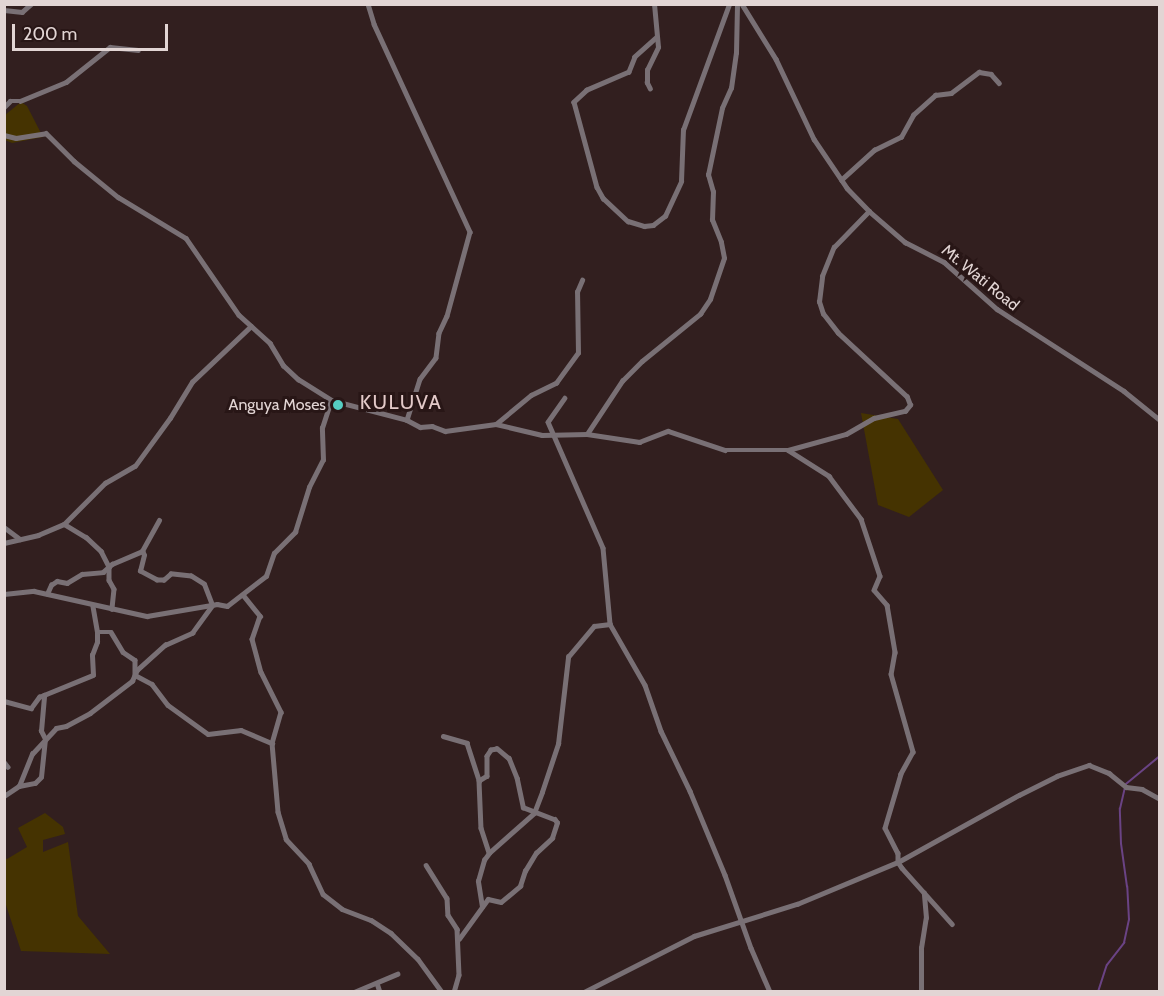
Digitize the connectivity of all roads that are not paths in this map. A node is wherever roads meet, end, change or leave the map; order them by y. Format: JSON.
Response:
{"nodes":[{"id":1,"x":31,"y":4,"type":"edge"},
{"id":2,"x":368,"y":4,"type":"edge"},
{"id":3,"x":654,"y":4,"type":"edge"},
{"id":4,"x":729,"y":4,"type":"edge"},
{"id":5,"x":737,"y":4,"type":"edge"},
{"id":6,"x":742,"y":4,"type":"edge"},
{"id":7,"x":4,"y":10,"type":"edge"},
{"id":8,"x":657,"y":37,"type":"junction"},
{"id":9,"x":138,"y":50,"type":"dead end"},
{"id":10,"x":999,"y":83,"type":"dead end"},
{"id":11,"x":650,"y":89,"type":"dead end"},
{"id":12,"x":4,"y":107,"type":"edge"},
{"id":13,"x":4,"y":135,"type":"edge"},
{"id":14,"x":841,"y":180,"type":"junction"},
{"id":15,"x":869,"y":211,"type":"junction"},
{"id":16,"x":582,"y":280,"type":"dead end"},
{"id":17,"x":251,"y":326,"type":"junction"},
{"id":18,"x":565,"y":398,"type":"dead end"},
{"id":19,"x":331,"y":400,"type":"junction"},
{"id":20,"x":407,"y":420,"type":"junction"},
{"id":21,"x":1160,"y":420,"type":"edge"},
{"id":22,"x":496,"y":424,"type":"junction"},
{"id":23,"x":587,"y":434,"type":"junction"},
{"id":24,"x":555,"y":435,"type":"junction"},
{"id":25,"x":788,"y":450,"type":"junction"},
{"id":26,"x":159,"y":520,"type":"dead end"},
{"id":27,"x":64,"y":524,"type":"junction"},
{"id":28,"x":4,"y":527,"type":"edge"},
{"id":29,"x":20,"y":539,"type":"junction"},
{"id":30,"x":4,"y":543,"type":"edge"},
{"id":31,"x":141,"y":551,"type":"junction"},
{"id":32,"x":109,"y":567,"type":"junction"},
{"id":33,"x":4,"y":594,"type":"edge"},
{"id":34,"x":47,"y":594,"type":"junction"},
{"id":35,"x":244,"y":596,"type":"junction"},
{"id":36,"x":92,"y":605,"type":"junction"},
{"id":37,"x":212,"y":605,"type":"junction"},
{"id":38,"x":112,"y":609,"type":"junction"},
{"id":39,"x":610,"y":624,"type":"junction"},
{"id":40,"x":97,"y":632,"type":"junction"},
{"id":41,"x":135,"y":675,"type":"junction"},
{"id":42,"x":44,"y":695,"type":"junction"},
{"id":43,"x":4,"y":701,"type":"edge"},
{"id":44,"x":443,"y":736,"type":"dead end"},
{"id":45,"x":45,"y":739,"type":"junction"},
{"id":46,"x":272,"y":743,"type":"junction"},
{"id":47,"x":4,"y":762,"type":"edge"},
{"id":48,"x":8,"y":767,"type":"dead end"},
{"id":49,"x":479,"y":781,"type":"junction"},
{"id":50,"x":19,"y":786,"type":"junction"},
{"id":51,"x":4,"y":796,"type":"edge"},
{"id":52,"x":1160,"y":799,"type":"edge"},
{"id":53,"x":534,"y":813,"type":"junction"},
{"id":54,"x":489,"y":853,"type":"junction"},
{"id":55,"x":898,"y":862,"type":"junction"},
{"id":56,"x":426,"y":865,"type":"dead end"},
{"id":57,"x":924,"y":893,"type":"junction"},
{"id":58,"x":482,"y":907,"type":"junction"},
{"id":59,"x":742,"y":921,"type":"junction"},
{"id":60,"x":952,"y":924,"type":"dead end"},
{"id":61,"x":459,"y":939,"type":"junction"},
{"id":62,"x":397,"y":974,"type":"dead end"},
{"id":63,"x":377,"y":983,"type":"junction"},
{"id":64,"x":354,"y":992,"type":"edge"},
{"id":65,"x":380,"y":992,"type":"edge"},
{"id":66,"x":442,"y":992,"type":"edge"},
{"id":67,"x":454,"y":992,"type":"edge"},
{"id":68,"x":584,"y":992,"type":"edge"},
{"id":69,"x":770,"y":992,"type":"edge"},
{"id":70,"x":921,"y":992,"type":"edge"}],
"edges":[{"from":1,"to":7,"type":"street"},
{"from":2,"to":20,"type":"street"},
{"from":3,"to":8,"type":"street"},
{"from":4,"to":8,"type":"street"},
{"from":5,"to":23,"type":"street"},
{"from":6,"to":14,"type":"street","name":"Mt. Wati Road"},
{"from":8,"to":11,"type":"street"},
{"from":9,"to":12,"type":"street"},
{"from":10,"to":14,"type":"street"},
{"from":13,"to":17,"type":"street"},
{"from":14,"to":15,"type":"street","name":"Mt. Wati Road"},
{"from":15,"to":21,"type":"street","name":"Mt. Wati Road"},
{"from":15,"to":25,"type":"street"},
{"from":16,"to":22,"type":"street"},
{"from":17,"to":19,"type":"street"},
{"from":17,"to":27,"type":"street"},
{"from":18,"to":24,"type":"street"},
{"from":19,"to":20,"type":"street"},
{"from":19,"to":35,"type":"street"},
{"from":20,"to":22,"type":"street"},
{"from":22,"to":24,"type":"street"},
{"from":23,"to":24,"type":"street"},
{"from":23,"to":25,"type":"street"},
{"from":24,"to":39,"type":"street"},
{"from":25,"to":55,"type":"street"},
{"from":26,"to":31,"type":"street"},
{"from":27,"to":29,"type":"street"},
{"from":27,"to":32,"type":"street"},
{"from":28,"to":29,"type":"street"},
{"from":29,"to":30,"type":"street"},
{"from":31,"to":32,"type":"street"},
{"from":31,"to":37,"type":"street"},
{"from":32,"to":34,"type":"street"},
{"from":32,"to":38,"type":"street"},
{"from":33,"to":34,"type":"street"},
{"from":34,"to":36,"type":"street"},
{"from":35,"to":37,"type":"street"},
{"from":35,"to":46,"type":"street"},
{"from":36,"to":38,"type":"street"},
{"from":36,"to":40,"type":"street"},
{"from":37,"to":38,"type":"street"},
{"from":37,"to":41,"type":"street"},
{"from":39,"to":53,"type":"street"},
{"from":39,"to":59,"type":"street"},
{"from":40,"to":41,"type":"street"},
{"from":40,"to":42,"type":"street"},
{"from":41,"to":45,"type":"street"},
{"from":41,"to":46,"type":"street"},
{"from":42,"to":43,"type":"street"},
{"from":42,"to":45,"type":"street"},
{"from":44,"to":49,"type":"street"},
{"from":45,"to":50,"type":"street"},
{"from":45,"to":50,"type":"street"},
{"from":46,"to":66,"type":"street"},
{"from":47,"to":48,"type":"street"},
{"from":49,"to":53,"type":"street"},
{"from":49,"to":54,"type":"street"},
{"from":50,"to":51,"type":"street"},
{"from":52,"to":55,"type":"street"},
{"from":53,"to":54,"type":"street"},
{"from":53,"to":58,"type":"street"},
{"from":54,"to":58,"type":"street"},
{"from":55,"to":57,"type":"street"},
{"from":55,"to":59,"type":"street"},
{"from":56,"to":61,"type":"street"},
{"from":57,"to":60,"type":"street"},
{"from":57,"to":70,"type":"street"},
{"from":58,"to":61,"type":"street"},
{"from":59,"to":68,"type":"street"},
{"from":59,"to":69,"type":"street"},
{"from":61,"to":67,"type":"street"},
{"from":62,"to":63,"type":"street"},
{"from":63,"to":64,"type":"street"},
{"from":63,"to":65,"type":"street"}]}
